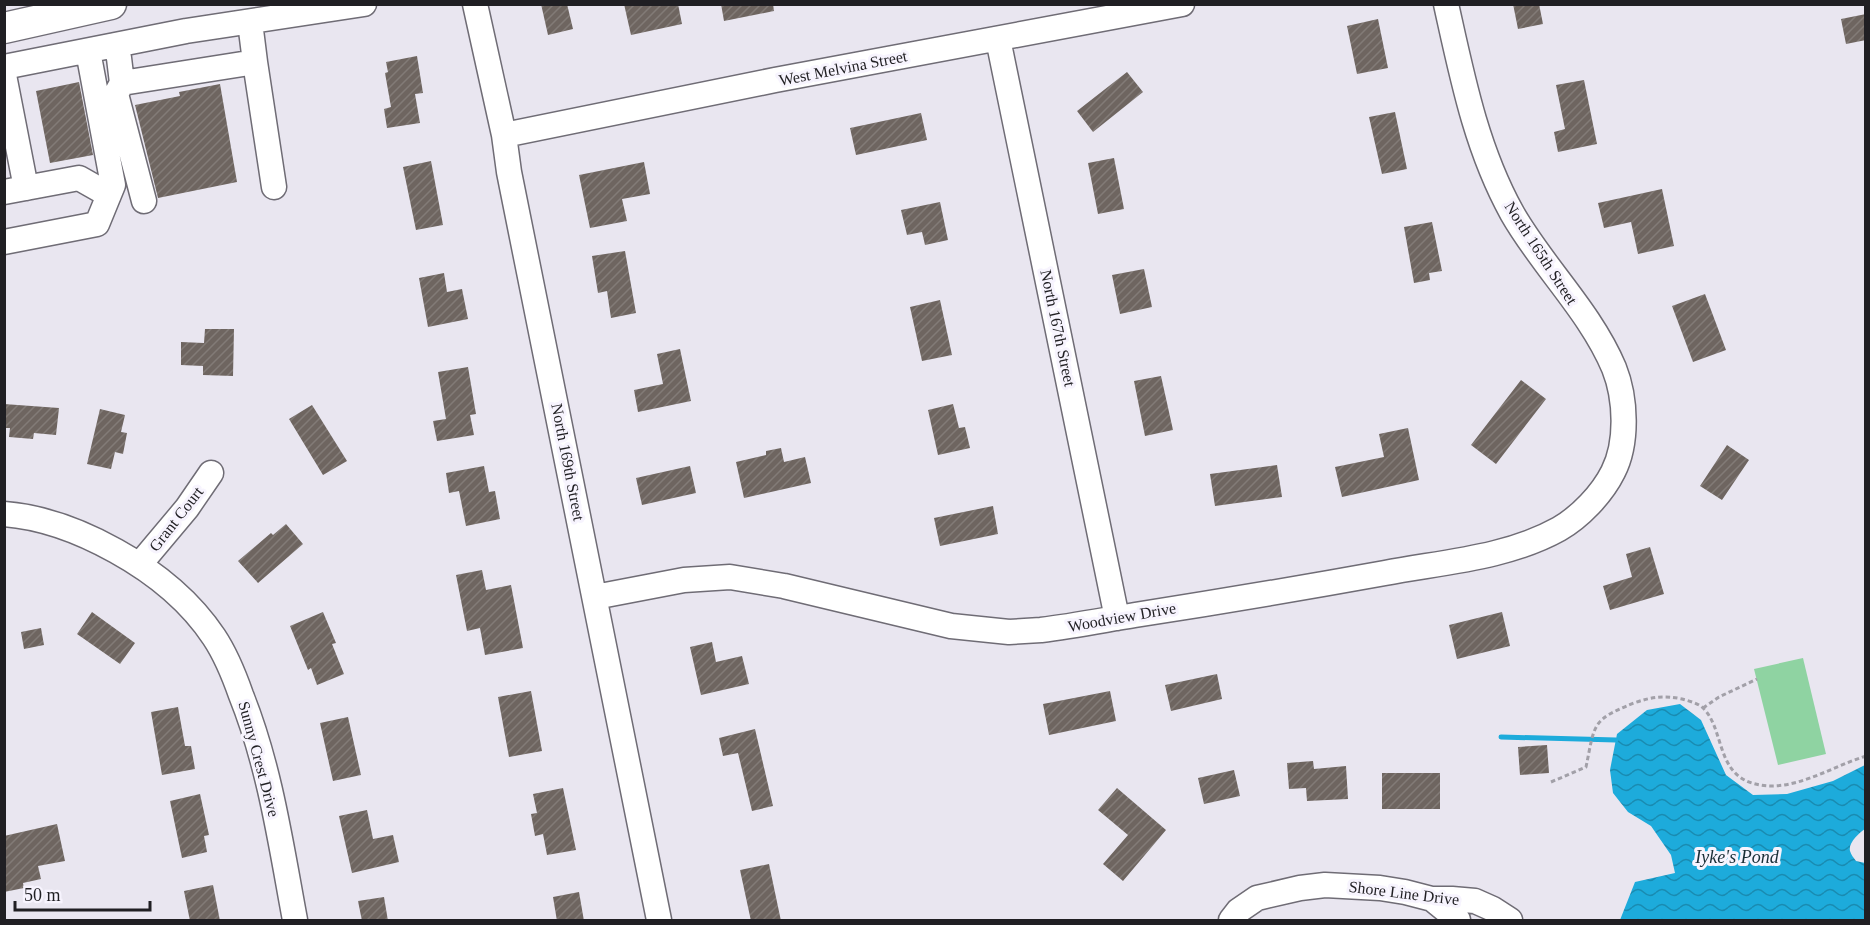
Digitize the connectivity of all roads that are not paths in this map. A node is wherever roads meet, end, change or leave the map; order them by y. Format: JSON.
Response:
{"nodes":[{"id":1,"x":111,"y":4,"type":"edge"},
{"id":2,"x":364,"y":4,"type":"edge"},
{"id":3,"x":475,"y":4,"type":"edge"},
{"id":4,"x":1182,"y":4,"type":"edge"},
{"id":5,"x":1446,"y":4,"type":"edge"},
{"id":6,"x":250,"y":22,"type":"junction"},
{"id":7,"x":4,"y":28,"type":"edge"},
{"id":8,"x":998,"y":39,"type":"junction"},
{"id":9,"x":115,"y":45,"type":"junction"},
{"id":10,"x":88,"y":51,"type":"junction"},
{"id":11,"x":255,"y":62,"type":"junction"},
{"id":12,"x":4,"y":67,"type":"edge"},
{"id":13,"x":4,"y":75,"type":"edge"},
{"id":14,"x":122,"y":83,"type":"junction"},
{"id":15,"x":504,"y":135,"type":"junction"},
{"id":16,"x":274,"y":187,"type":"dead end"},
{"id":17,"x":15,"y":190,"type":"edge"},
{"id":18,"x":109,"y":195,"type":"junction"},
{"id":19,"x":144,"y":201,"type":"dead end"},
{"id":20,"x":4,"y":242,"type":"edge"},
{"id":21,"x":1616,"y":463,"type":"joint"},
{"id":22,"x":211,"y":473,"type":"dead end"},
{"id":23,"x":4,"y":514,"type":"edge"},
{"id":24,"x":140,"y":564,"type":"junction"},
{"id":25,"x":595,"y":597,"type":"junction"},
{"id":26,"x":1117,"y":618,"type":"junction"},
{"id":27,"x":1432,"y":900,"type":"junction"},
{"id":28,"x":295,"y":921,"type":"edge"},
{"id":29,"x":659,"y":921,"type":"edge"},
{"id":30,"x":1231,"y":921,"type":"edge"},
{"id":31,"x":1458,"y":921,"type":"edge"},
{"id":32,"x":1510,"y":921,"type":"edge"}],
"edges":[{"from":1,"to":7,"type":"main road"},
{"from":2,"to":6,"type":"street"},
{"from":3,"to":15,"type":"street","name":"North 169th Street"},
{"from":4,"to":8,"type":"street","name":"West Melvina Street"},
{"from":5,"to":21,"type":"street","name":"North 165th Street"},
{"from":6,"to":9,"type":"street"},
{"from":6,"to":11,"type":"street"},
{"from":8,"to":15,"type":"street","name":"West Melvina Street"},
{"from":8,"to":26,"type":"street","name":"North 167th Street"},
{"from":9,"to":10,"type":"street"},
{"from":9,"to":14,"type":"street"},
{"from":10,"to":12,"type":"street"},
{"from":10,"to":18,"type":"street"},
{"from":11,"to":14,"type":"street"},
{"from":11,"to":16,"type":"street"},
{"from":13,"to":17,"type":"street"},
{"from":14,"to":19,"type":"street"},
{"from":15,"to":25,"type":"street","name":"North 169th Street"},
{"from":17,"to":18,"type":"street"},
{"from":18,"to":20,"type":"street"},
{"from":21,"to":26,"type":"street","name":"Woodview Drive"},
{"from":22,"to":24,"type":"street","name":"Grant Court"},
{"from":23,"to":24,"type":"street","name":"Sunny Crest Drive"},
{"from":24,"to":28,"type":"street","name":"Sunny Crest Drive"},
{"from":25,"to":26,"type":"street","name":"Woodview Drive"},
{"from":25,"to":29,"type":"street","name":"North 169th Street"},
{"from":27,"to":30,"type":"street","name":"Shore Line Drive"},
{"from":27,"to":31,"type":"street"},
{"from":27,"to":32,"type":"street","name":"Shore Line Drive"}]}
